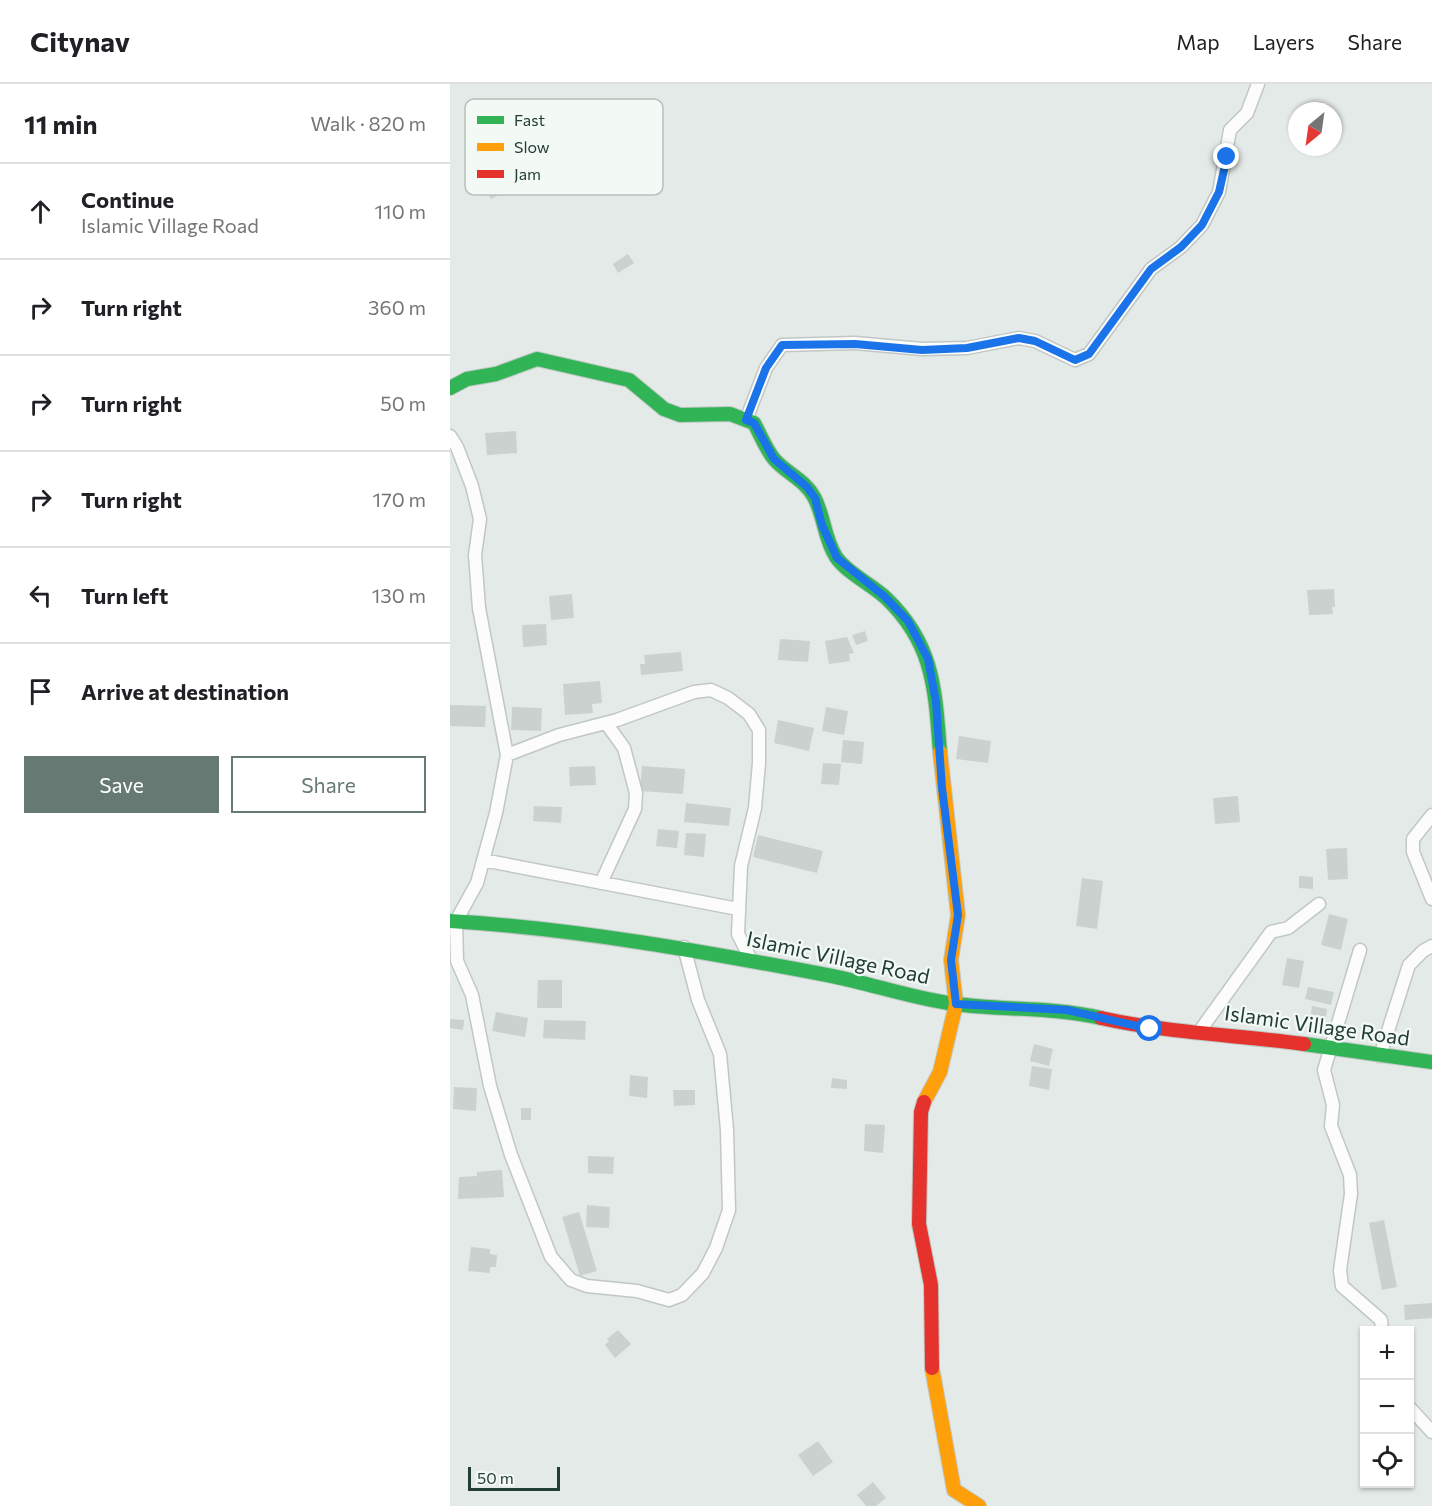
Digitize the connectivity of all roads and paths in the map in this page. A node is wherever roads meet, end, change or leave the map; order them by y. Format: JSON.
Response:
{"nodes":[{"id":1,"x":1258,"y":84,"type":"edge"},
{"id":2,"x":450,"y":388,"type":"edge"},
{"id":3,"x":746,"y":420,"type":"junction"},
{"id":4,"x":450,"y":436,"type":"edge"},
{"id":5,"x":606,"y":723,"type":"junction"},
{"id":6,"x":507,"y":755,"type":"junction"},
{"id":7,"x":1432,"y":815,"type":"edge"},
{"id":8,"x":483,"y":860,"type":"junction"},
{"id":9,"x":601,"y":883,"type":"junction"},
{"id":10,"x":1432,"y":899,"type":"edge"},
{"id":11,"x":1319,"y":904,"type":"dead end"},
{"id":12,"x":738,"y":909,"type":"junction"},
{"id":13,"x":453,"y":921,"type":"edge"},
{"id":14,"x":1432,"y":946,"type":"edge"},
{"id":15,"x":684,"y":947,"type":"junction"},
{"id":16,"x":1360,"y":951,"type":"dead end"},
{"id":17,"x":751,"y":960,"type":"junction"},
{"id":18,"x":956,"y":1004,"type":"junction"},
{"id":19,"x":1199,"y":1032,"type":"junction"},
{"id":20,"x":1332,"y":1049,"type":"junction"},
{"id":21,"x":1380,"y":1056,"type":"junction"},
{"id":22,"x":1432,"y":1062,"type":"edge"},
{"id":23,"x":1382,"y":1326,"type":"edge"},
{"id":24,"x":1414,"y":1412,"type":"edge"},
{"id":25,"x":1432,"y":1432,"type":"edge"},
{"id":26,"x":980,"y":1506,"type":"edge"}],
"edges":[{"from":1,"to":3,"type":"street"},
{"from":2,"to":3,"type":"street"},
{"from":3,"to":18,"type":"street"},
{"from":4,"to":6,"type":"street"},
{"from":5,"to":6,"type":"street"},
{"from":5,"to":9,"type":"street"},
{"from":5,"to":12,"type":"street"},
{"from":6,"to":8,"type":"street"},
{"from":7,"to":10,"type":"street"},
{"from":8,"to":9,"type":"street"},
{"from":8,"to":13,"type":"street"},
{"from":9,"to":12,"type":"street"},
{"from":11,"to":19,"type":"street"},
{"from":12,"to":17,"type":"street"},
{"from":13,"to":15,"type":"street","name":"Islamic Village Road"},
{"from":13,"to":15,"type":"street"},
{"from":14,"to":21,"type":"street"},
{"from":15,"to":17,"type":"street","name":"Islamic Village Road"},
{"from":16,"to":20,"type":"street"},
{"from":17,"to":18,"type":"street","name":"Islamic Village Road"},
{"from":18,"to":19,"type":"street","name":"Islamic Village Road"},
{"from":18,"to":26,"type":"street"},
{"from":19,"to":20,"type":"street","name":"Islamic Village Road"},
{"from":20,"to":21,"type":"street","name":"Islamic Village Road"},
{"from":20,"to":23,"type":"street"},
{"from":21,"to":22,"type":"street","name":"Islamic Village Road"},
{"from":24,"to":25,"type":"street"}]}
